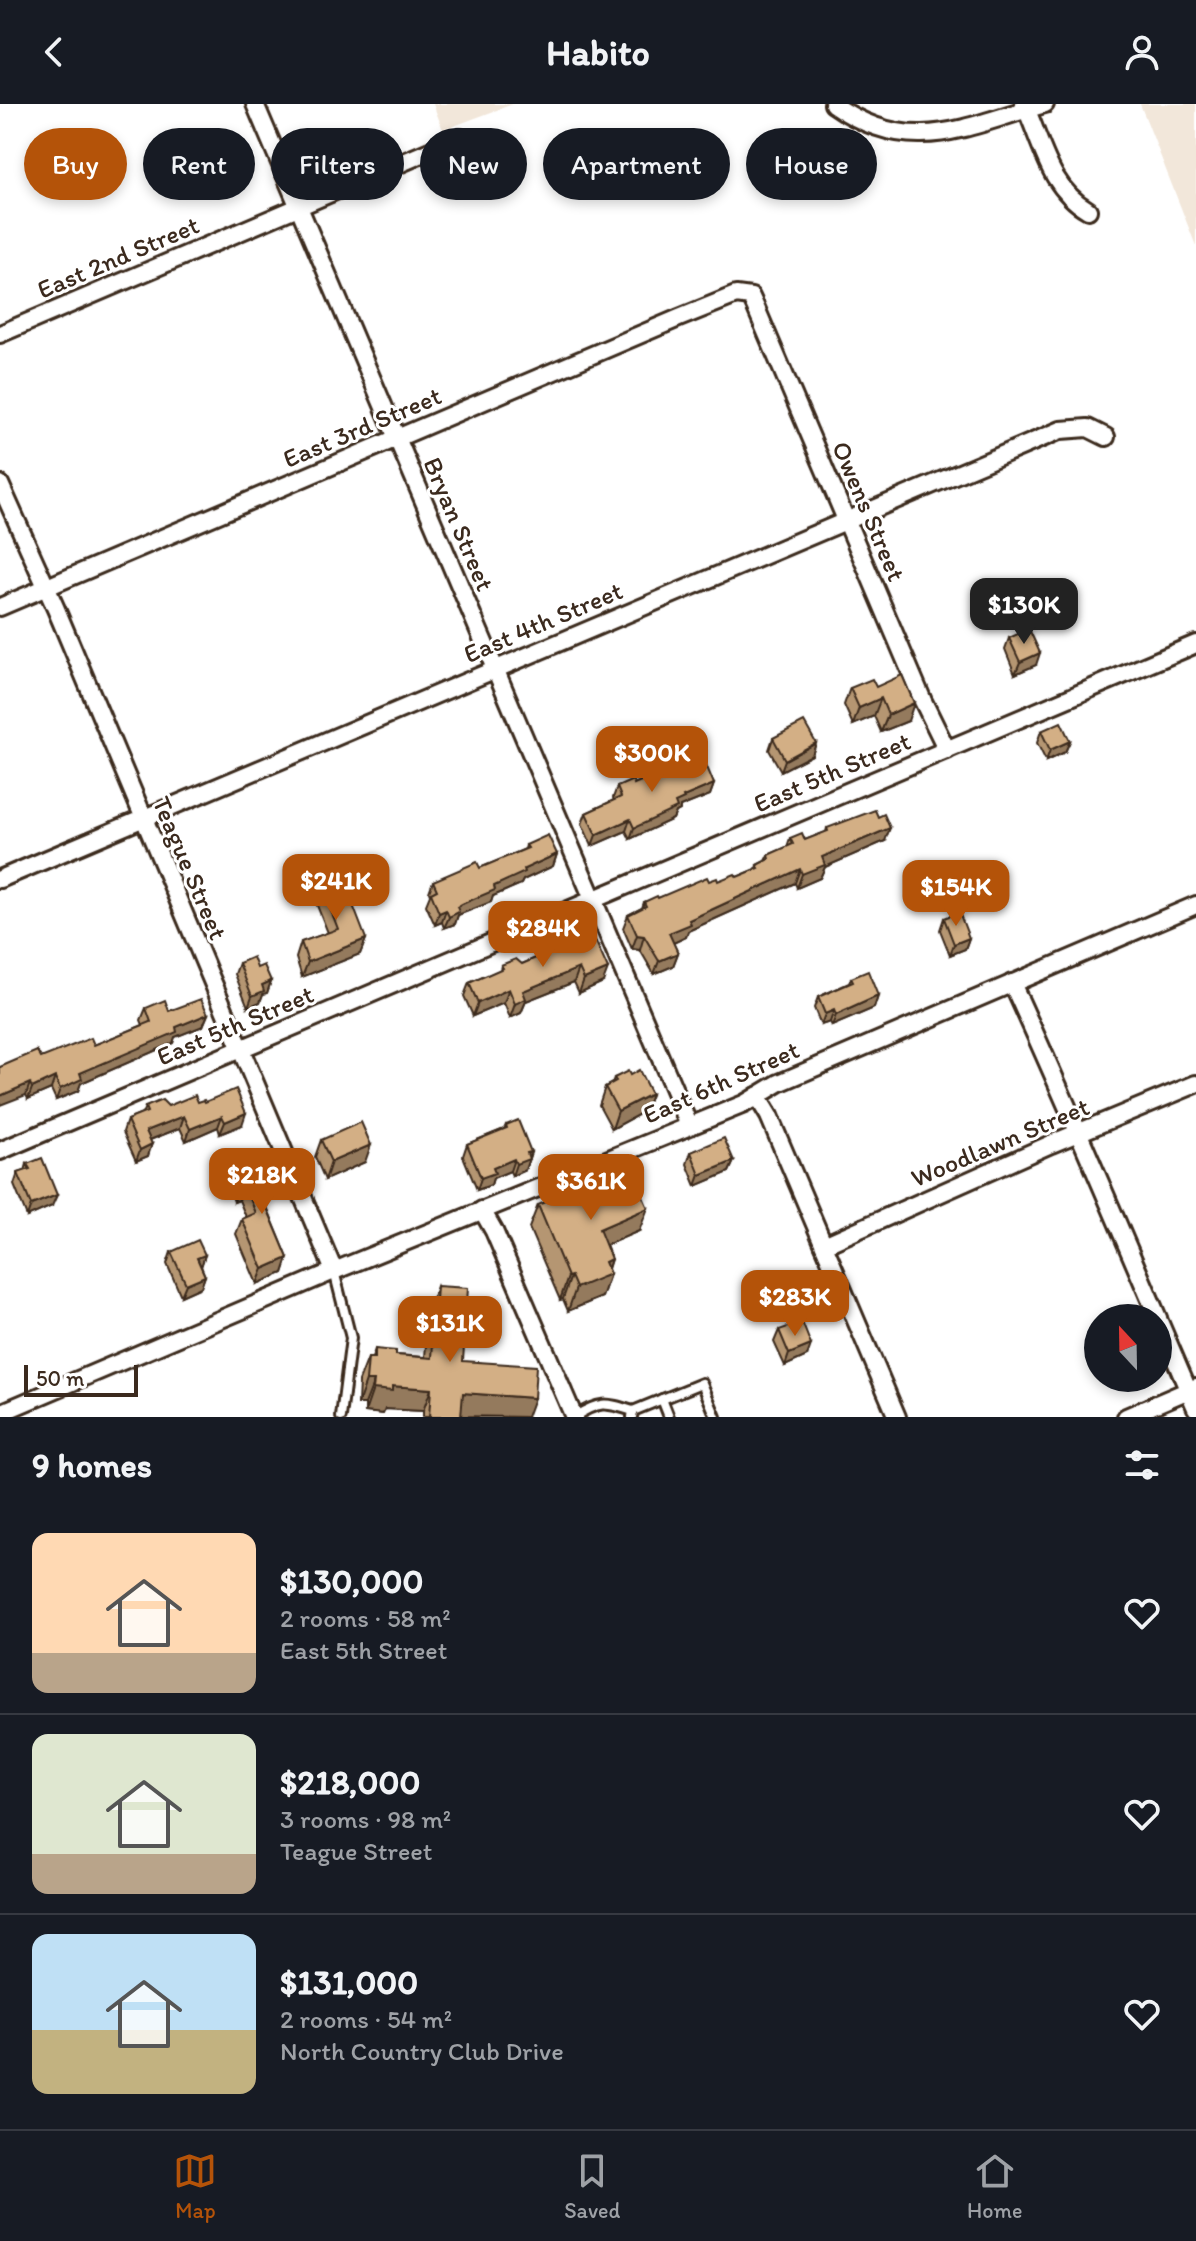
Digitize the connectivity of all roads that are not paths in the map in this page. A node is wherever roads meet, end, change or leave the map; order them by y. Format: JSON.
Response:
{"nodes":[{"id":1,"x":255,"y":104,"type":"edge"},
{"id":2,"x":833,"y":104,"type":"edge"},
{"id":3,"x":1045,"y":104,"type":"edge"},
{"id":4,"x":1025,"y":106,"type":"edge"},
{"id":5,"x":420,"y":155,"type":"edge"},
{"id":6,"x":298,"y":206,"type":"junction"},
{"id":7,"x":1088,"y":210,"type":"dead end"},
{"id":8,"x":745,"y":295,"type":"joint"},
{"id":9,"x":0,"y":334,"type":"edge"},
{"id":10,"x":1106,"y":437,"type":"dead end"},
{"id":11,"x":397,"y":438,"type":"junction"},
{"id":12,"x":0,"y":484,"type":"edge"},
{"id":13,"x":846,"y":520,"type":"junction"},
{"id":14,"x":46,"y":588,"type":"junction"},
{"id":15,"x":0,"y":607,"type":"edge"},
{"id":16,"x":1196,"y":644,"type":"edge"},
{"id":17,"x":494,"y":668,"type":"junction"},
{"id":18,"x":947,"y":750,"type":"junction"},
{"id":19,"x":144,"y":818,"type":"junction"},
{"id":20,"x":0,"y":879,"type":"edge"},
{"id":21,"x":593,"y":899,"type":"junction"},
{"id":22,"x":1196,"y":905,"type":"edge"},
{"id":23,"x":1012,"y":983,"type":"junction"},
{"id":24,"x":241,"y":1048,"type":"junction"},
{"id":25,"x":1196,"y":1084,"type":"edge"},
{"id":26,"x":757,"y":1096,"type":"junction"},
{"id":27,"x":689,"y":1125,"type":"junction"},
{"id":28,"x":1079,"y":1133,"type":"junction"},
{"id":29,"x":0,"y":1151,"type":"edge"},
{"id":30,"x":482,"y":1210,"type":"junction"},
{"id":31,"x":824,"y":1245,"type":"junction"},
{"id":32,"x":334,"y":1271,"type":"junction"},
{"id":33,"x":1152,"y":1304,"type":"edge"},
{"id":34,"x":1172,"y":1347,"type":"edge"},
{"id":35,"x":1192,"y":1388,"type":"edge"},
{"id":36,"x":662,"y":1399,"type":"junction"},
{"id":37,"x":1196,"y":1408,"type":"edge"},
{"id":38,"x":0,"y":1413,"type":"edge"},
{"id":39,"x":633,"y":1414,"type":"edge"},
{"id":40,"x":341,"y":1417,"type":"edge"},
{"id":41,"x":574,"y":1417,"type":"edge"},
{"id":42,"x":669,"y":1417,"type":"edge"},
{"id":43,"x":716,"y":1417,"type":"edge"},
{"id":44,"x":897,"y":1417,"type":"edge"},
{"id":45,"x":1126,"y":1417,"type":"edge"}],
"edges":[{"from":1,"to":6,"type":"street","name":"Bryan Street"},
{"from":2,"to":4,"type":"street"},
{"from":3,"to":4,"type":"street"},
{"from":4,"to":7,"type":"street"},
{"from":5,"to":6,"type":"street"},
{"from":6,"to":9,"type":"street","name":"East 2nd Street"},
{"from":6,"to":11,"type":"street","name":"Bryan Street"},
{"from":8,"to":11,"type":"street","name":"East 3rd Street"},
{"from":8,"to":13,"type":"street","name":"Owens Street"},
{"from":10,"to":13,"type":"street","name":"East 4th Street"},
{"from":11,"to":14,"type":"street","name":"East 3rd Street"},
{"from":11,"to":17,"type":"street","name":"Bryan Street"},
{"from":12,"to":14,"type":"street","name":"Teague Street"},
{"from":13,"to":17,"type":"street","name":"East 4th Street"},
{"from":13,"to":18,"type":"street","name":"Owens Street"},
{"from":14,"to":15,"type":"street","name":"East 3rd Street"},
{"from":14,"to":19,"type":"street","name":"Teague Street"},
{"from":16,"to":18,"type":"street","name":"East 5th Street"},
{"from":17,"to":19,"type":"street","name":"East 4th Street"},
{"from":17,"to":21,"type":"street","name":"Bryan Street"},
{"from":18,"to":21,"type":"street","name":"East 5th Street"},
{"from":19,"to":20,"type":"street","name":"East 4th Street"},
{"from":19,"to":24,"type":"street","name":"Teague Street"},
{"from":21,"to":24,"type":"street","name":"East 5th Street"},
{"from":21,"to":27,"type":"street","name":"Bryan Street"},
{"from":22,"to":23,"type":"street","name":"East 6th Street"},
{"from":23,"to":26,"type":"street","name":"East 6th Street"},
{"from":23,"to":28,"type":"street"},
{"from":24,"to":29,"type":"street","name":"East 5th Street"},
{"from":24,"to":32,"type":"street","name":"Teague Street"},
{"from":25,"to":28,"type":"street","name":"Woodlawn Street"},
{"from":26,"to":27,"type":"street","name":"East 6th Street"},
{"from":26,"to":31,"type":"street"},
{"from":27,"to":30,"type":"street","name":"East 6th Street"},
{"from":28,"to":31,"type":"street","name":"Woodlawn Street"},
{"from":28,"to":33,"type":"street"},
{"from":30,"to":32,"type":"street","name":"East 6th Street"},
{"from":30,"to":41,"type":"street"},
{"from":31,"to":44,"type":"street"},
{"from":32,"to":38,"type":"street","name":"East 6th Street"},
{"from":32,"to":40,"type":"lane"},
{"from":34,"to":35,"type":"street"},
{"from":35,"to":37,"type":"street"},
{"from":35,"to":45,"type":"street"},
{"from":36,"to":39,"type":"lane"},
{"from":36,"to":42,"type":"lane"},
{"from":36,"to":43,"type":"lane"},
{"from":39,"to":41,"type":"lane"}]}
